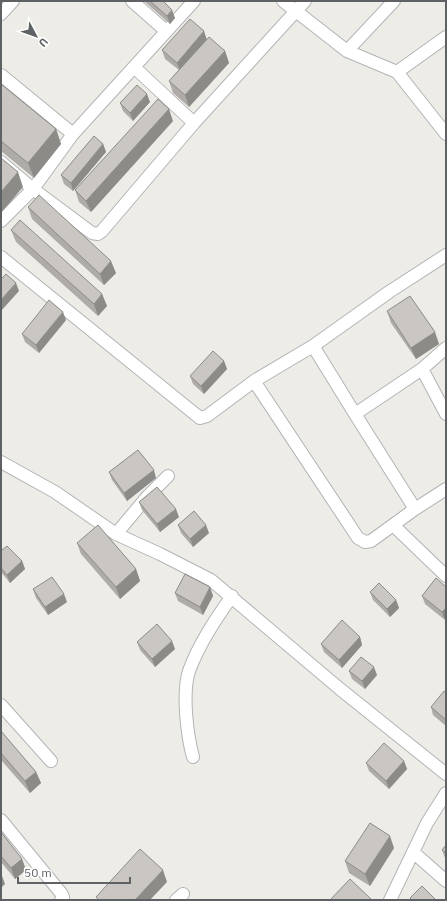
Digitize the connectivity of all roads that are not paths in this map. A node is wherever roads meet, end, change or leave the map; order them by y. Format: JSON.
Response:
{"nodes":[{"id":1,"x":13,"y":1,"type":"edge"},
{"id":2,"x":132,"y":1,"type":"edge"},
{"id":3,"x":194,"y":1,"type":"edge"},
{"id":4,"x":283,"y":1,"type":"edge"},
{"id":5,"x":305,"y":1,"type":"edge"},
{"id":6,"x":394,"y":1,"type":"edge"},
{"id":7,"x":295,"y":12,"type":"junction"},
{"id":8,"x":1,"y":14,"type":"edge"},
{"id":9,"x":166,"y":31,"type":"junction"},
{"id":10,"x":446,"y":37,"type":"edge"},
{"id":11,"x":347,"y":51,"type":"junction"},
{"id":12,"x":134,"y":67,"type":"junction"},
{"id":13,"x":397,"y":72,"type":"junction"},
{"id":14,"x":1,"y":75,"type":"edge"},
{"id":15,"x":194,"y":123,"type":"junction"},
{"id":16,"x":73,"y":134,"type":"junction"},
{"id":17,"x":446,"y":134,"type":"edge"},
{"id":18,"x":1,"y":162,"type":"edge"},
{"id":19,"x":33,"y":189,"type":"junction"},
{"id":20,"x":1,"y":221,"type":"edge"},
{"id":21,"x":446,"y":255,"type":"edge"},
{"id":22,"x":1,"y":258,"type":"edge"},
{"id":23,"x":313,"y":346,"type":"junction"},
{"id":24,"x":446,"y":348,"type":"edge"},
{"id":25,"x":422,"y":369,"type":"junction"},
{"id":26,"x":254,"y":381,"type":"junction"},
{"id":27,"x":355,"y":414,"type":"junction"},
{"id":28,"x":446,"y":414,"type":"edge"},
{"id":29,"x":1,"y":462,"type":"edge"},
{"id":30,"x":168,"y":476,"type":"dead end"},
{"id":31,"x":446,"y":489,"type":"edge"},
{"id":32,"x":414,"y":509,"type":"junction"},
{"id":33,"x":393,"y":525,"type":"junction"},
{"id":34,"x":116,"y":534,"type":"junction"},
{"id":35,"x":446,"y":576,"type":"edge"},
{"id":36,"x":232,"y":596,"type":"junction"},
{"id":37,"x":1,"y":705,"type":"edge"},
{"id":38,"x":193,"y":757,"type":"dead end"},
{"id":39,"x":51,"y":761,"type":"dead end"},
{"id":40,"x":446,"y":774,"type":"edge"},
{"id":41,"x":446,"y":793,"type":"edge"},
{"id":42,"x":1,"y":820,"type":"edge"},
{"id":43,"x":413,"y":852,"type":"junction"},
{"id":44,"x":446,"y":881,"type":"edge"},
{"id":45,"x":61,"y":900,"type":"edge"},
{"id":46,"x":390,"y":900,"type":"edge"}],
"edges":[{"from":1,"to":8,"type":"street"},
{"from":2,"to":9,"type":"street"},
{"from":3,"to":9,"type":"street"},
{"from":4,"to":7,"type":"street"},
{"from":5,"to":7,"type":"street"},
{"from":6,"to":11,"type":"street"},
{"from":7,"to":11,"type":"street"},
{"from":7,"to":15,"type":"street"},
{"from":9,"to":12,"type":"street"},
{"from":10,"to":13,"type":"street"},
{"from":11,"to":13,"type":"street"},
{"from":12,"to":15,"type":"street"},
{"from":12,"to":16,"type":"street"},
{"from":13,"to":17,"type":"street"},
{"from":14,"to":16,"type":"street"},
{"from":15,"to":19,"type":"street"},
{"from":16,"to":19,"type":"street"},
{"from":18,"to":19,"type":"street"},
{"from":19,"to":20,"type":"street"},
{"from":21,"to":23,"type":"street"},
{"from":22,"to":26,"type":"street"},
{"from":23,"to":26,"type":"street"},
{"from":23,"to":27,"type":"street"},
{"from":24,"to":25,"type":"street"},
{"from":25,"to":27,"type":"street"},
{"from":25,"to":28,"type":"street"},
{"from":26,"to":33,"type":"street"},
{"from":27,"to":32,"type":"street"},
{"from":29,"to":34,"type":"street"},
{"from":30,"to":34,"type":"street"},
{"from":31,"to":32,"type":"street"},
{"from":32,"to":33,"type":"street"},
{"from":33,"to":35,"type":"street"},
{"from":34,"to":36,"type":"street"},
{"from":36,"to":38,"type":"street"},
{"from":36,"to":40,"type":"street"},
{"from":37,"to":39,"type":"street"},
{"from":41,"to":43,"type":"street"},
{"from":42,"to":45,"type":"street"},
{"from":43,"to":44,"type":"street"},
{"from":43,"to":46,"type":"street"}]}
